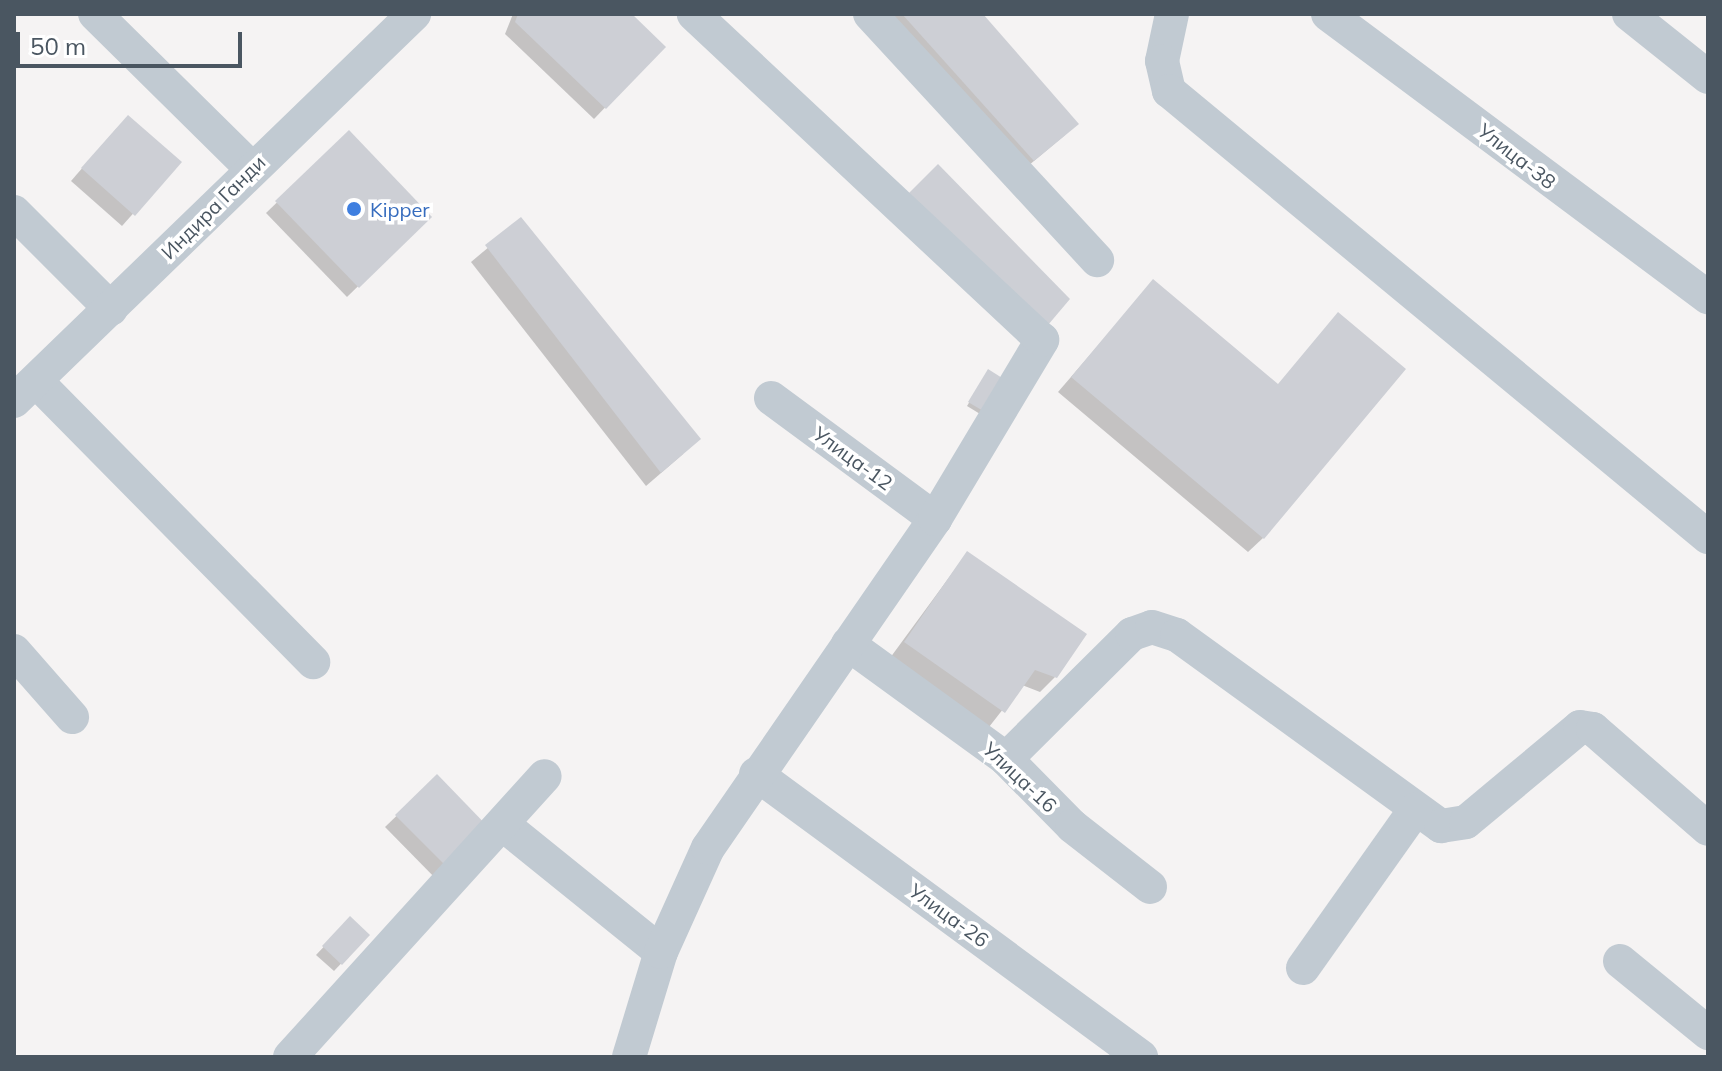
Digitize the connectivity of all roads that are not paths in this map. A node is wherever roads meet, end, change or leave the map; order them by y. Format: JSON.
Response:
{"nodes":[{"id":1,"x":95,"y":14,"type":"edge"},
{"id":2,"x":414,"y":14,"type":"edge"},
{"id":3,"x":694,"y":14,"type":"edge"},
{"id":4,"x":870,"y":14,"type":"edge"},
{"id":5,"x":1172,"y":14,"type":"edge"},
{"id":6,"x":1328,"y":14,"type":"edge"},
{"id":7,"x":1629,"y":14,"type":"edge"},
{"id":8,"x":1708,"y":77,"type":"edge"},
{"id":9,"x":251,"y":168,"type":"junction"},
{"id":10,"x":14,"y":212,"type":"edge"},
{"id":11,"x":1097,"y":260,"type":"dead end"},
{"id":12,"x":1708,"y":297,"type":"edge"},
{"id":13,"x":111,"y":309,"type":"junction"},
{"id":14,"x":25,"y":391,"type":"edge"},
{"id":15,"x":771,"y":398,"type":"dead end"},
{"id":16,"x":935,"y":519,"type":"junction"},
{"id":17,"x":1708,"y":537,"type":"edge"},
{"id":18,"x":848,"y":644,"type":"junction"},
{"id":19,"x":14,"y":651,"type":"edge"},
{"id":20,"x":313,"y":662,"type":"dead end"},
{"id":21,"x":72,"y":717,"type":"dead end"},
{"id":22,"x":1006,"y":759,"type":"junction"},
{"id":23,"x":756,"y":774,"type":"junction"},
{"id":24,"x":545,"y":776,"type":"dead end"},
{"id":25,"x":1415,"y":810,"type":"junction"},
{"id":26,"x":506,"y":827,"type":"junction"},
{"id":27,"x":1708,"y":829,"type":"edge"},
{"id":28,"x":1150,"y":887,"type":"dead end"},
{"id":29,"x":661,"y":952,"type":"junction"},
{"id":30,"x":1620,"y":961,"type":"dead end"},
{"id":31,"x":1303,"y":968,"type":"dead end"},
{"id":32,"x":1708,"y":1033,"type":"edge"},
{"id":33,"x":290,"y":1057,"type":"edge"},
{"id":34,"x":629,"y":1057,"type":"edge"},
{"id":35,"x":1141,"y":1057,"type":"edge"}],
"edges":[{"from":1,"to":9,"type":"street"},
{"from":2,"to":9,"type":"street","name":"Индира Ганди"},
{"from":3,"to":16,"type":"street"},
{"from":4,"to":11,"type":"street"},
{"from":5,"to":17,"type":"street"},
{"from":6,"to":12,"type":"street","name":"Улица-38"},
{"from":7,"to":8,"type":"street"},
{"from":9,"to":13,"type":"street","name":"Индира Ганди"},
{"from":10,"to":13,"type":"street"},
{"from":13,"to":14,"type":"street","name":"Индира Ганди"},
{"from":14,"to":20,"type":"street"},
{"from":15,"to":16,"type":"street","name":"Улица-12"},
{"from":16,"to":18,"type":"street"},
{"from":18,"to":22,"type":"street","name":"Улица-16"},
{"from":18,"to":23,"type":"street"},
{"from":19,"to":21,"type":"street"},
{"from":22,"to":25,"type":"street"},
{"from":22,"to":28,"type":"street","name":"Улица-16"},
{"from":23,"to":29,"type":"street"},
{"from":23,"to":35,"type":"street","name":"Улица-26"},
{"from":24,"to":26,"type":"street"},
{"from":25,"to":27,"type":"street"},
{"from":25,"to":31,"type":"street"},
{"from":26,"to":29,"type":"street"},
{"from":26,"to":33,"type":"street"},
{"from":29,"to":34,"type":"street"},
{"from":30,"to":32,"type":"street"}]}
